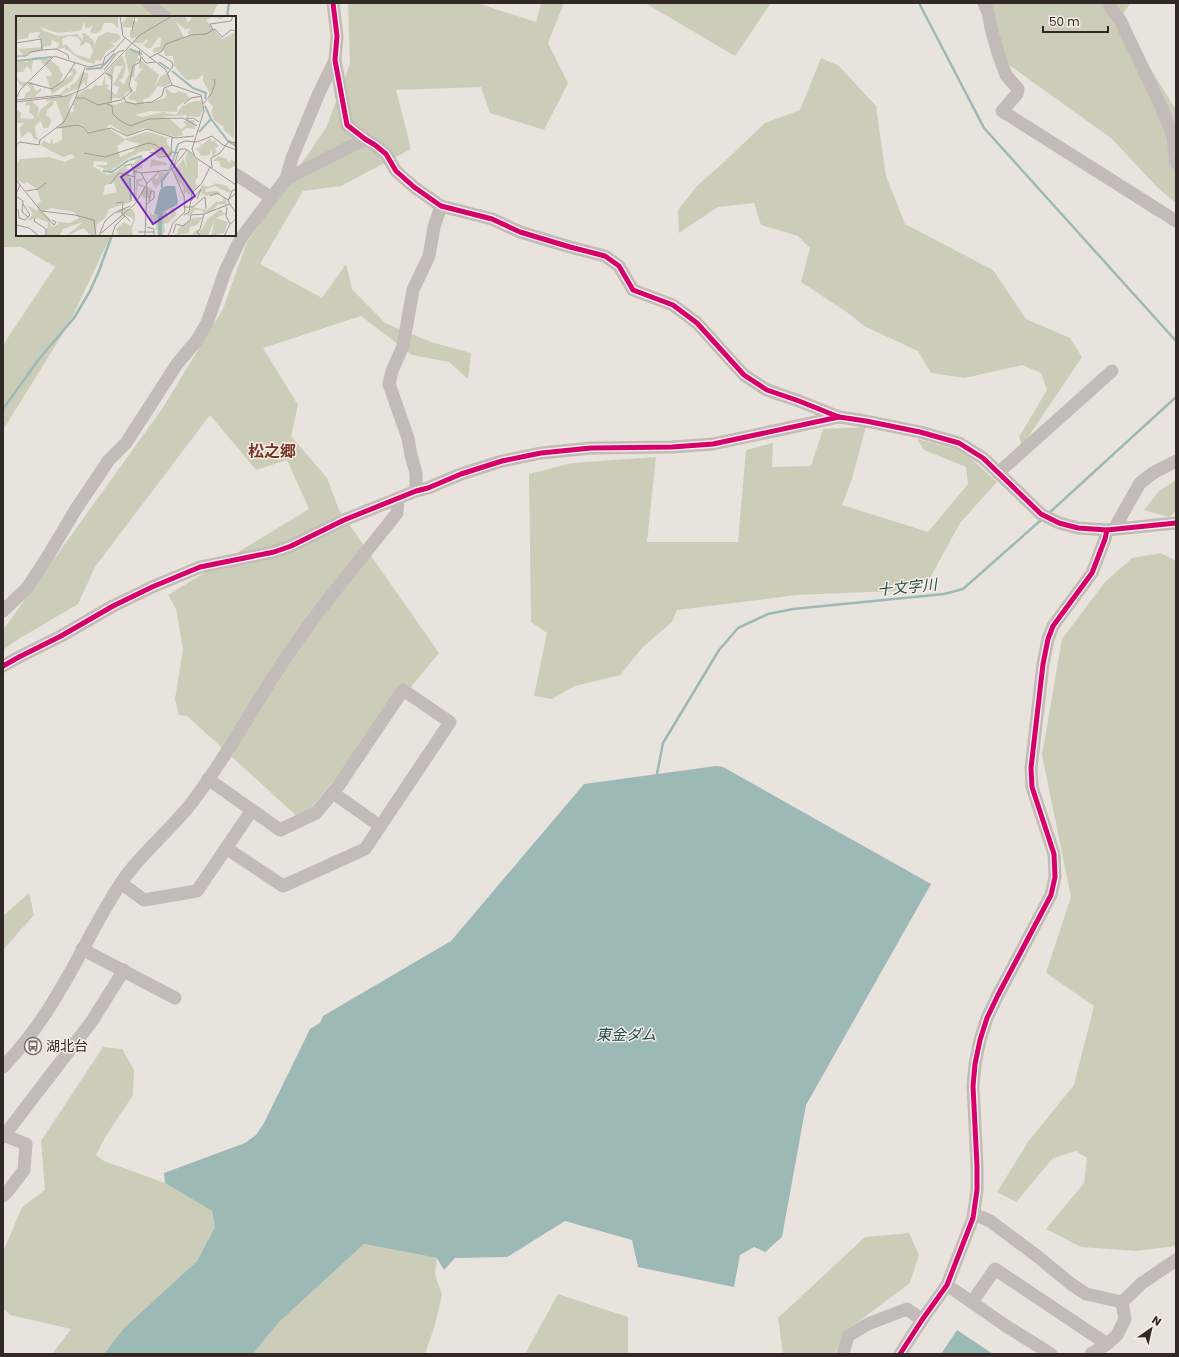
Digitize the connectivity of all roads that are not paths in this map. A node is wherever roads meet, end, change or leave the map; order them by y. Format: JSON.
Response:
{"nodes":[{"id":1,"x":148,"y":3,"type":"edge"},
{"id":2,"x":333,"y":3,"type":"edge"},
{"id":3,"x":984,"y":3,"type":"edge"},
{"id":4,"x":1109,"y":3,"type":"edge"},
{"id":5,"x":164,"y":16,"type":"edge"},
{"id":6,"x":334,"y":60,"type":"junction"},
{"id":7,"x":365,"y":139,"type":"junction"},
{"id":8,"x":1176,"y":163,"type":"edge"},
{"id":9,"x":236,"y":175,"type":"edge"},
{"id":10,"x":286,"y":179,"type":"junction"},
{"id":11,"x":272,"y":198,"type":"junction"},
{"id":12,"x":441,"y":206,"type":"junction"},
{"id":13,"x":1176,"y":221,"type":"edge"},
{"id":14,"x":1112,"y":372,"type":"dead end"},
{"id":15,"x":839,"y":417,"type":"junction"},
{"id":16,"x":1176,"y":461,"type":"edge"},
{"id":17,"x":998,"y":473,"type":"junction"},
{"id":18,"x":416,"y":491,"type":"junction"},
{"id":19,"x":398,"y":498,"type":"junction"},
{"id":20,"x":1176,"y":523,"type":"edge"},
{"id":21,"x":1110,"y":529,"type":"junction"},
{"id":22,"x":3,"y":611,"type":"edge"},
{"id":23,"x":3,"y":666,"type":"edge"},
{"id":24,"x":208,"y":779,"type":"junction"},
{"id":25,"x":333,"y":792,"type":"junction"},
{"id":26,"x":252,"y":810,"type":"junction"},
{"id":27,"x":380,"y":826,"type":"junction"},
{"id":28,"x":226,"y":848,"type":"junction"},
{"id":29,"x":121,"y":883,"type":"junction"},
{"id":30,"x":82,"y":949,"type":"junction"},
{"id":31,"x":124,"y":970,"type":"junction"},
{"id":32,"x":175,"y":998,"type":"dead end"},
{"id":33,"x":3,"y":1067,"type":"edge"},
{"id":34,"x":3,"y":1136,"type":"edge"},
{"id":35,"x":3,"y":1196,"type":"edge"},
{"id":36,"x":974,"y":1214,"type":"junction"},
{"id":37,"x":1176,"y":1260,"type":"edge"},
{"id":38,"x":947,"y":1285,"type":"junction"},
{"id":39,"x":972,"y":1302,"type":"junction"},
{"id":40,"x":1122,"y":1302,"type":"junction"},
{"id":41,"x":922,"y":1320,"type":"junction"},
{"id":42,"x":1107,"y":1344,"type":"junction"},
{"id":43,"x":843,"y":1354,"type":"edge"},
{"id":44,"x":900,"y":1354,"type":"edge"},
{"id":45,"x":1051,"y":1354,"type":"edge"},
{"id":46,"x":1091,"y":1354,"type":"edge"}],
"edges":[{"from":1,"to":5,"type":"street"},
{"from":2,"to":6,"type":"street"},
{"from":3,"to":13,"type":"street"},
{"from":4,"to":8,"type":"street"},
{"from":6,"to":7,"type":"street"},
{"from":6,"to":10,"type":"street"},
{"from":7,"to":10,"type":"street"},
{"from":7,"to":12,"type":"street"},
{"from":9,"to":11,"type":"street"},
{"from":10,"to":11,"type":"street"},
{"from":11,"to":22,"type":"street"},
{"from":12,"to":15,"type":"street"},
{"from":12,"to":18,"type":"street"},
{"from":14,"to":17,"type":"street"},
{"from":15,"to":17,"type":"street"},
{"from":15,"to":18,"type":"street"},
{"from":16,"to":21,"type":"street"},
{"from":17,"to":21,"type":"street"},
{"from":18,"to":19,"type":"street"},
{"from":19,"to":23,"type":"street"},
{"from":19,"to":24,"type":"street"},
{"from":20,"to":21,"type":"street"},
{"from":21,"to":36,"type":"street"},
{"from":24,"to":26,"type":"street"},
{"from":24,"to":29,"type":"street"},
{"from":25,"to":26,"type":"street"},
{"from":25,"to":27,"type":"street"},
{"from":25,"to":27,"type":"street"},
{"from":26,"to":28,"type":"street"},
{"from":27,"to":28,"type":"street"},
{"from":28,"to":29,"type":"street"},
{"from":29,"to":30,"type":"street"},
{"from":30,"to":31,"type":"street"},
{"from":30,"to":33,"type":"street"},
{"from":31,"to":32,"type":"street"},
{"from":31,"to":34,"type":"street"},
{"from":34,"to":35,"type":"street"},
{"from":36,"to":38,"type":"street"},
{"from":36,"to":40,"type":"street"},
{"from":37,"to":40,"type":"street"},
{"from":38,"to":39,"type":"street"},
{"from":38,"to":41,"type":"street"},
{"from":39,"to":42,"type":"street"},
{"from":39,"to":45,"type":"street"},
{"from":40,"to":42,"type":"street"},
{"from":41,"to":43,"type":"street"},
{"from":41,"to":44,"type":"street"},
{"from":42,"to":46,"type":"street"}]}
